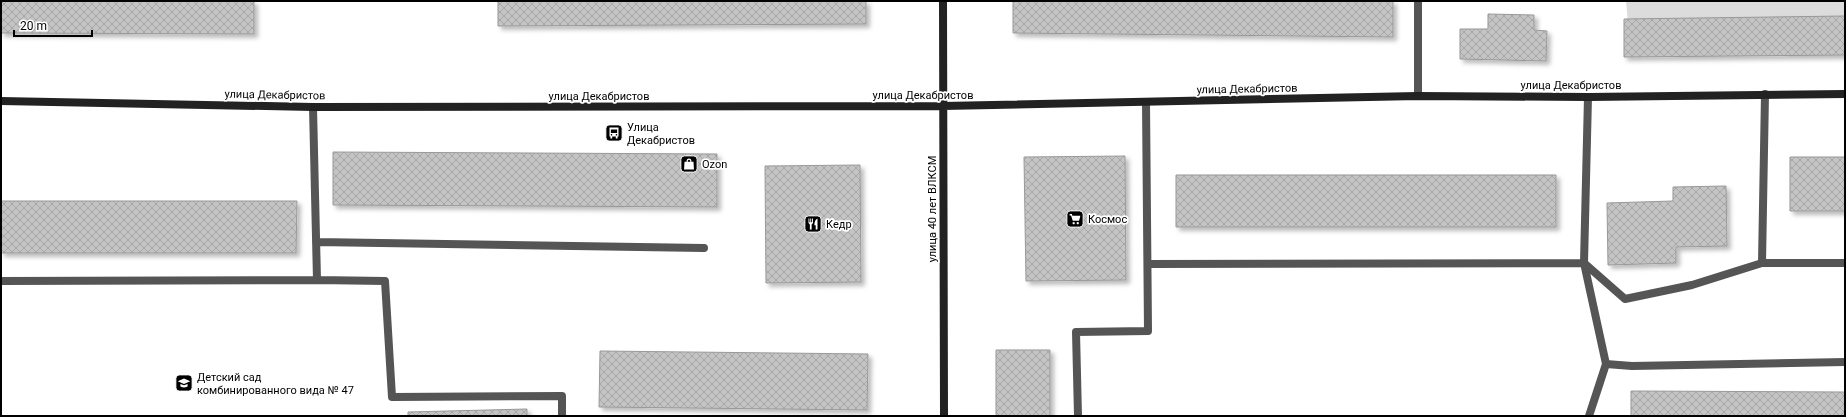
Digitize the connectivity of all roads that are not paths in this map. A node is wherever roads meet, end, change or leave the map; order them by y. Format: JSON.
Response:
{"nodes":[{"id":1,"x":943,"y":1,"type":"edge"},
{"id":2,"x":1418,"y":1,"type":"edge"},
{"id":3,"x":1765,"y":94,"type":"junction"},
{"id":4,"x":1845,"y":94,"type":"edge"},
{"id":5,"x":1418,"y":96,"type":"junction"},
{"id":6,"x":1588,"y":97,"type":"junction"},
{"id":7,"x":1,"y":101,"type":"edge"},
{"id":8,"x":1146,"y":103,"type":"junction"},
{"id":9,"x":943,"y":106,"type":"junction"},
{"id":10,"x":313,"y":107,"type":"junction"},
{"id":11,"x":316,"y":242,"type":"junction"},
{"id":12,"x":704,"y":248,"type":"dead end"},
{"id":13,"x":1584,"y":263,"type":"junction"},
{"id":14,"x":1762,"y":263,"type":"junction"},
{"id":15,"x":1845,"y":263,"type":"edge"},
{"id":16,"x":1148,"y":264,"type":"junction"},
{"id":17,"x":317,"y":280,"type":"junction"},
{"id":18,"x":1,"y":281,"type":"edge"},
{"id":19,"x":1845,"y":362,"type":"edge"},
{"id":20,"x":1606,"y":364,"type":"junction"},
{"id":21,"x":562,"y":416,"type":"edge"},
{"id":22,"x":944,"y":416,"type":"edge"},
{"id":23,"x":1078,"y":416,"type":"edge"},
{"id":24,"x":1589,"y":416,"type":"edge"}],
"edges":[{"from":1,"to":9,"type":"main road","name":"улица 40 лет ВЛКСМ"},
{"from":2,"to":5,"type":"street"},
{"from":3,"to":4,"type":"main road","name":"улица Декабристов"},
{"from":3,"to":6,"type":"main road","name":"улица Декабристов"},
{"from":3,"to":14,"type":"street"},
{"from":5,"to":6,"type":"main road","name":"улица Декабристов"},
{"from":5,"to":8,"type":"main road","name":"улица Декабристов"},
{"from":6,"to":13,"type":"street"},
{"from":7,"to":10,"type":"main road","name":"улица Декабристов"},
{"from":8,"to":9,"type":"main road","name":"улица Декабристов"},
{"from":8,"to":16,"type":"street"},
{"from":9,"to":10,"type":"main road","name":"улица Декабристов"},
{"from":9,"to":22,"type":"main road","name":"улица 40 лет ВЛКСМ"},
{"from":10,"to":11,"type":"street"},
{"from":11,"to":12,"type":"street"},
{"from":11,"to":17,"type":"street"},
{"from":13,"to":14,"type":"street"},
{"from":13,"to":16,"type":"street"},
{"from":13,"to":20,"type":"street"},
{"from":14,"to":15,"type":"street"},
{"from":16,"to":23,"type":"street"},
{"from":17,"to":18,"type":"street"},
{"from":17,"to":21,"type":"street"},
{"from":19,"to":20,"type":"street"},
{"from":20,"to":24,"type":"street"}]}
